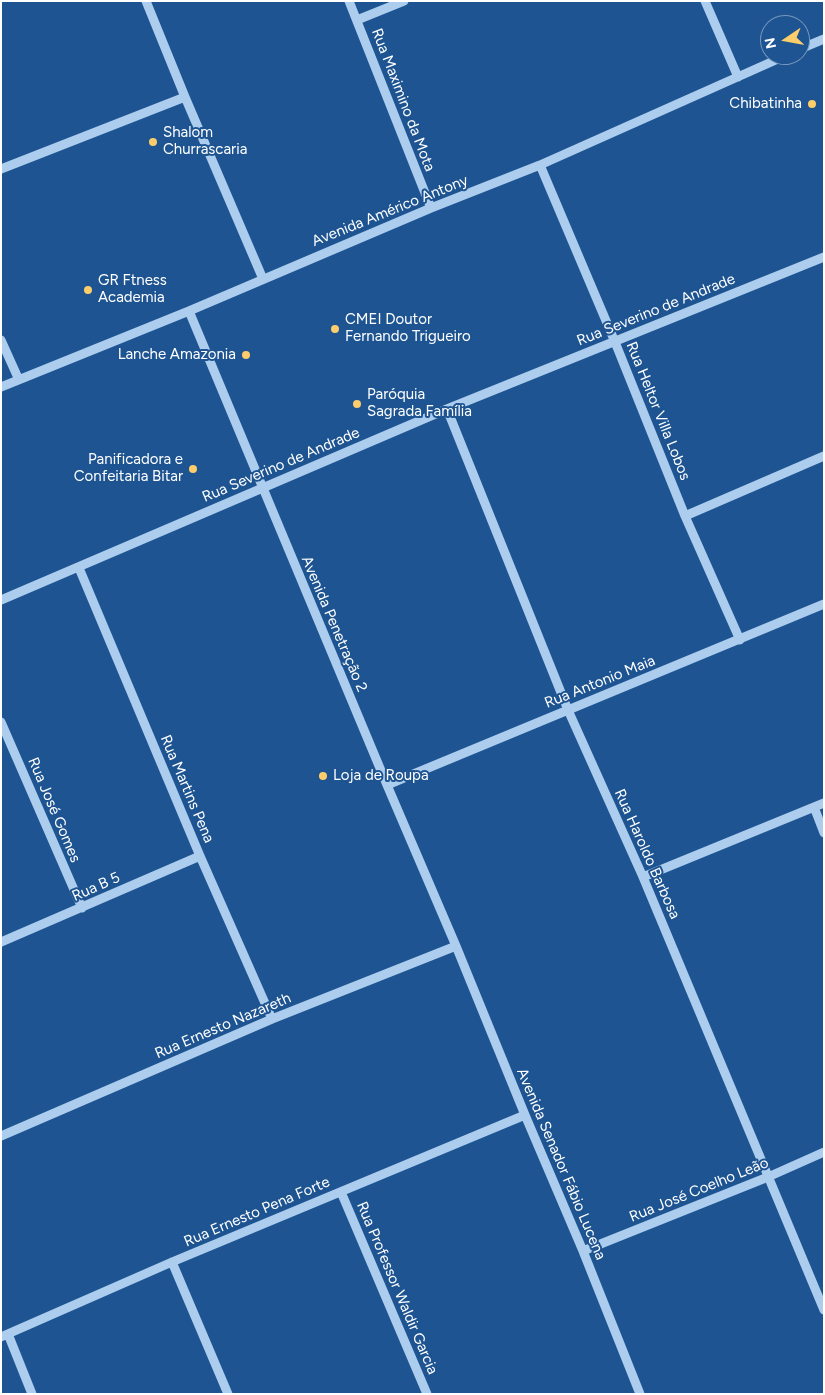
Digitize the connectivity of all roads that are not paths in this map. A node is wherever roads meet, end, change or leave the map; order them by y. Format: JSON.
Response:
{"nodes":[{"id":1,"x":146,"y":1,"type":"edge"},
{"id":2,"x":349,"y":1,"type":"edge"},
{"id":3,"x":404,"y":1,"type":"edge"},
{"id":4,"x":705,"y":1,"type":"edge"},
{"id":5,"x":357,"y":20,"type":"junction"},
{"id":6,"x":824,"y":39,"type":"edge"},
{"id":7,"x":810,"y":45,"type":"edge"},
{"id":8,"x":765,"y":65,"type":"edge"},
{"id":9,"x":738,"y":77,"type":"junction"},
{"id":10,"x":185,"y":97,"type":"junction"},
{"id":11,"x":540,"y":165,"type":"junction"},
{"id":12,"x":1,"y":169,"type":"edge"},
{"id":13,"x":431,"y":208,"type":"junction"},
{"id":14,"x":824,"y":257,"type":"edge"},
{"id":15,"x":263,"y":279,"type":"junction"},
{"id":16,"x":189,"y":311,"type":"junction"},
{"id":17,"x":1,"y":340,"type":"edge"},
{"id":18,"x":614,"y":342,"type":"junction"},
{"id":19,"x":19,"y":380,"type":"junction"},
{"id":20,"x":1,"y":387,"type":"edge"},
{"id":21,"x":447,"y":409,"type":"junction"},
{"id":22,"x":824,"y":456,"type":"edge"},
{"id":23,"x":262,"y":487,"type":"junction"},
{"id":24,"x":685,"y":516,"type":"junction"},
{"id":25,"x":79,"y":568,"type":"junction"},
{"id":26,"x":1,"y":600,"type":"edge"},
{"id":27,"x":824,"y":604,"type":"edge"},
{"id":28,"x":740,"y":640,"type":"junction"},
{"id":29,"x":568,"y":710,"type":"junction"},
{"id":30,"x":1,"y":722,"type":"edge"},
{"id":31,"x":387,"y":785,"type":"junction"},
{"id":32,"x":824,"y":803,"type":"edge"},
{"id":33,"x":814,"y":807,"type":"junction"},
{"id":34,"x":824,"y":833,"type":"edge"},
{"id":35,"x":200,"y":856,"type":"junction"},
{"id":36,"x":643,"y":877,"type":"junction"},
{"id":37,"x":82,"y":908,"type":"junction"},
{"id":38,"x":1,"y":942,"type":"edge"},
{"id":39,"x":456,"y":946,"type":"junction"},
{"id":40,"x":272,"y":1020,"type":"junction"},
{"id":41,"x":525,"y":1116,"type":"junction"},
{"id":42,"x":1,"y":1136,"type":"edge"},
{"id":43,"x":824,"y":1152,"type":"edge"},
{"id":44,"x":768,"y":1177,"type":"junction"},
{"id":45,"x":342,"y":1192,"type":"junction"},
{"id":46,"x":583,"y":1252,"type":"junction"},
{"id":47,"x":172,"y":1262,"type":"junction"},
{"id":48,"x":824,"y":1310,"type":"edge"},
{"id":49,"x":5,"y":1336,"type":"edge"},
{"id":50,"x":32,"y":1394,"type":"edge"},
{"id":51,"x":228,"y":1394,"type":"edge"},
{"id":52,"x":427,"y":1394,"type":"edge"},
{"id":53,"x":640,"y":1394,"type":"edge"}],
"edges":[{"from":1,"to":10,"type":"street"},
{"from":2,"to":5,"type":"street","name":"Rua Maximino da Mota"},
{"from":3,"to":5,"type":"street"},
{"from":4,"to":9,"type":"street"},
{"from":5,"to":13,"type":"street","name":"Rua Maximino da Mota"},
{"from":6,"to":7,"type":"street"},
{"from":8,"to":9,"type":"street","name":"Avenida Américo Antony"},
{"from":9,"to":11,"type":"street","name":"Avenida Américo Antony"},
{"from":10,"to":12,"type":"street"},
{"from":10,"to":15,"type":"street"},
{"from":11,"to":13,"type":"street","name":"Avenida Américo Antony"},
{"from":11,"to":18,"type":"street","name":"Rua Heltor Villa Lobos"},
{"from":13,"to":15,"type":"street","name":"Avenida Américo Antony"},
{"from":14,"to":18,"type":"street","name":"Rua Severino de Andrade"},
{"from":15,"to":16,"type":"street","name":"Avenida Américo Antony"},
{"from":16,"to":19,"type":"street","name":"Avenida Américo Antony"},
{"from":16,"to":23,"type":"street","name":"Avenida Penetração 2"},
{"from":17,"to":19,"type":"street"},
{"from":18,"to":21,"type":"street","name":"Rua Severino de Andrade"},
{"from":18,"to":24,"type":"street","name":"Rua Heltor Villa Lobos"},
{"from":19,"to":20,"type":"street","name":"Avenida Américo Antony"},
{"from":21,"to":23,"type":"street","name":"Rua Severino de Andrade"},
{"from":21,"to":29,"type":"street","name":"Rua Haroldo Barbosa"},
{"from":22,"to":24,"type":"street"},
{"from":23,"to":25,"type":"street","name":"Rua Severino de Andrade"},
{"from":23,"to":31,"type":"street","name":"Avenida Penetração 2"},
{"from":24,"to":28,"type":"street","name":"Rua Heltor Villa Lobos"},
{"from":25,"to":26,"type":"street","name":"Rua Severino de Andrade"},
{"from":25,"to":35,"type":"street","name":"Rua Martins Pena"},
{"from":27,"to":28,"type":"street","name":"Rua Antonio Maia"},
{"from":28,"to":29,"type":"street","name":"Rua Antonio Maia"},
{"from":29,"to":31,"type":"street","name":"Rua Antonio Maia"},
{"from":29,"to":36,"type":"street","name":"Rua Haroldo Barbosa"},
{"from":30,"to":37,"type":"street","name":"Rua José Gomes"},
{"from":31,"to":39,"type":"street","name":"Avenida Penetração 2"},
{"from":32,"to":33,"type":"street"},
{"from":33,"to":34,"type":"street"},
{"from":33,"to":36,"type":"street"},
{"from":35,"to":37,"type":"street","name":"Rua B 5"},
{"from":35,"to":40,"type":"street","name":"Rua Martins Pena"},
{"from":36,"to":44,"type":"street","name":"Rua Haroldo Barbosa"},
{"from":37,"to":38,"type":"street","name":"Rua B 5"},
{"from":39,"to":40,"type":"street","name":"Rua Ernesto Nazareth"},
{"from":39,"to":41,"type":"street","name":"Avenida Senador Fábio Lucena"},
{"from":40,"to":42,"type":"street","name":"Rua Ernesto Nazareth"},
{"from":41,"to":45,"type":"street","name":"Rua Ernesto Pena Forte"},
{"from":41,"to":46,"type":"street","name":"Avenida Senador Fábio Lucena"},
{"from":43,"to":44,"type":"street","name":"Rua José Coelho Leão"},
{"from":44,"to":46,"type":"street","name":"Rua José Coelho Leão"},
{"from":44,"to":48,"type":"street","name":"Rua Haroldo Barbosa"},
{"from":45,"to":47,"type":"street","name":"Rua Ernesto Pena Forte"},
{"from":45,"to":52,"type":"street","name":"Rua Professor Waldir Garcia"},
{"from":46,"to":53,"type":"street","name":"Avenida Senador Fábio Lucena"},
{"from":47,"to":49,"type":"street","name":"Rua Ernesto Pena Forte"},
{"from":47,"to":51,"type":"street"},
{"from":49,"to":50,"type":"street"}]}
